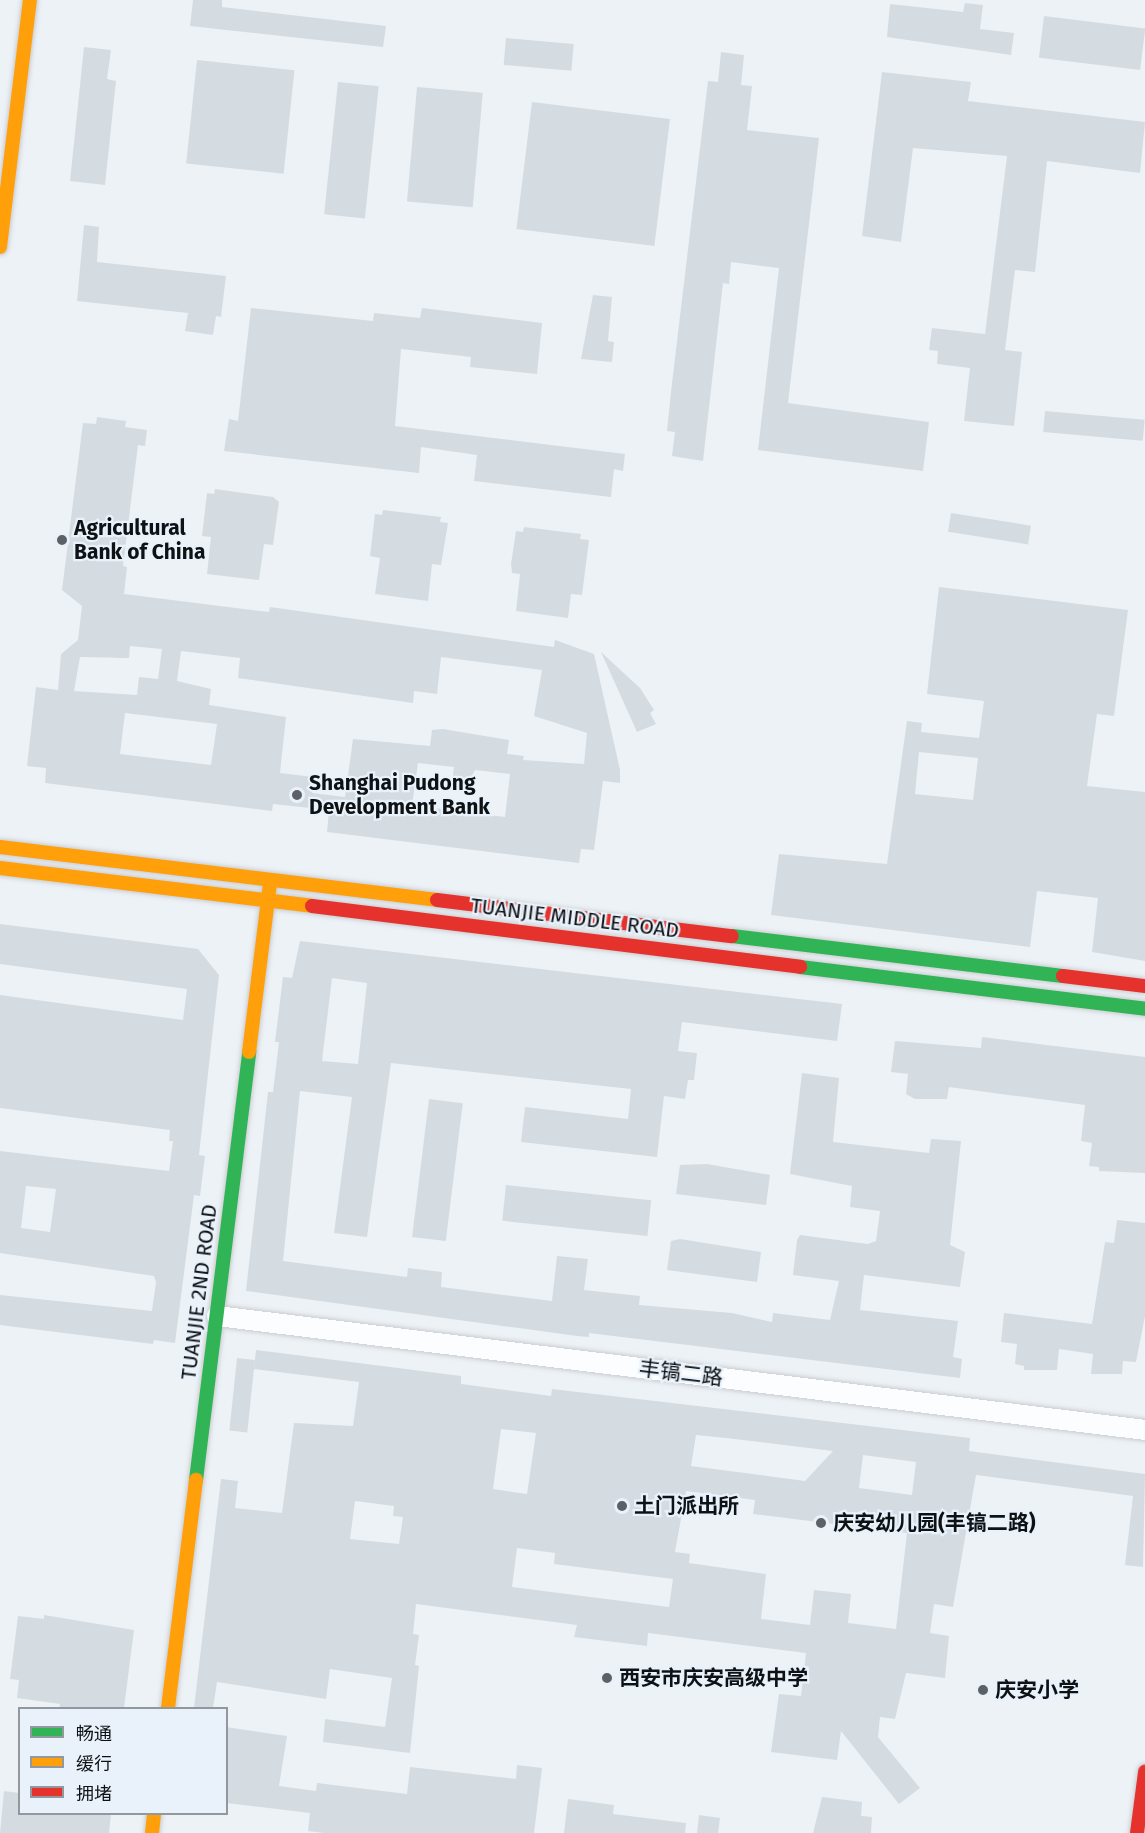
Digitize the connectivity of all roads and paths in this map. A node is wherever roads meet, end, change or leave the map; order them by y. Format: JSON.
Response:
{"nodes":[{"id":1,"x":30,"y":0,"type":"edge"},
{"id":2,"x":0,"y":248,"type":"edge"},
{"id":3,"x":0,"y":847,"type":"edge"},
{"id":4,"x":0,"y":868,"type":"edge"},
{"id":5,"x":270,"y":880,"type":"junction"},
{"id":6,"x":268,"y":901,"type":"junction"},
{"id":7,"x":1145,"y":986,"type":"edge"},
{"id":8,"x":1145,"y":1009,"type":"edge"},
{"id":9,"x":217,"y":1316,"type":"junction"},
{"id":10,"x":1145,"y":1430,"type":"edge"},
{"id":11,"x":168,"y":1707,"type":"edge"},
{"id":12,"x":1145,"y":1772,"type":"edge"},
{"id":13,"x":154,"y":1815,"type":"edge"},
{"id":14,"x":152,"y":1833,"type":"edge"},
{"id":15,"x":1137,"y":1833,"type":"edge"}],
"edges":[{"from":1,"to":2,"type":"street"},
{"from":3,"to":5,"type":"street","name":"TUANJIE MIDDLE ROAD"},
{"from":4,"to":6,"type":"street","name":"TUANJIE MIDDLE ROAD"},
{"from":5,"to":6,"type":"street","name":"TUANJIE 2ND ROAD"},
{"from":5,"to":7,"type":"street","name":"TUANJIE MIDDLE ROAD"},
{"from":6,"to":8,"type":"street","name":"TUANJIE MIDDLE ROAD"},
{"from":6,"to":9,"type":"street","name":"TUANJIE 2ND ROAD"},
{"from":9,"to":10,"type":"street","name":"丰镐二路"},
{"from":9,"to":11,"type":"street","name":"TUANJIE 2ND ROAD"},
{"from":12,"to":15,"type":"street"},
{"from":13,"to":14,"type":"street"}]}
